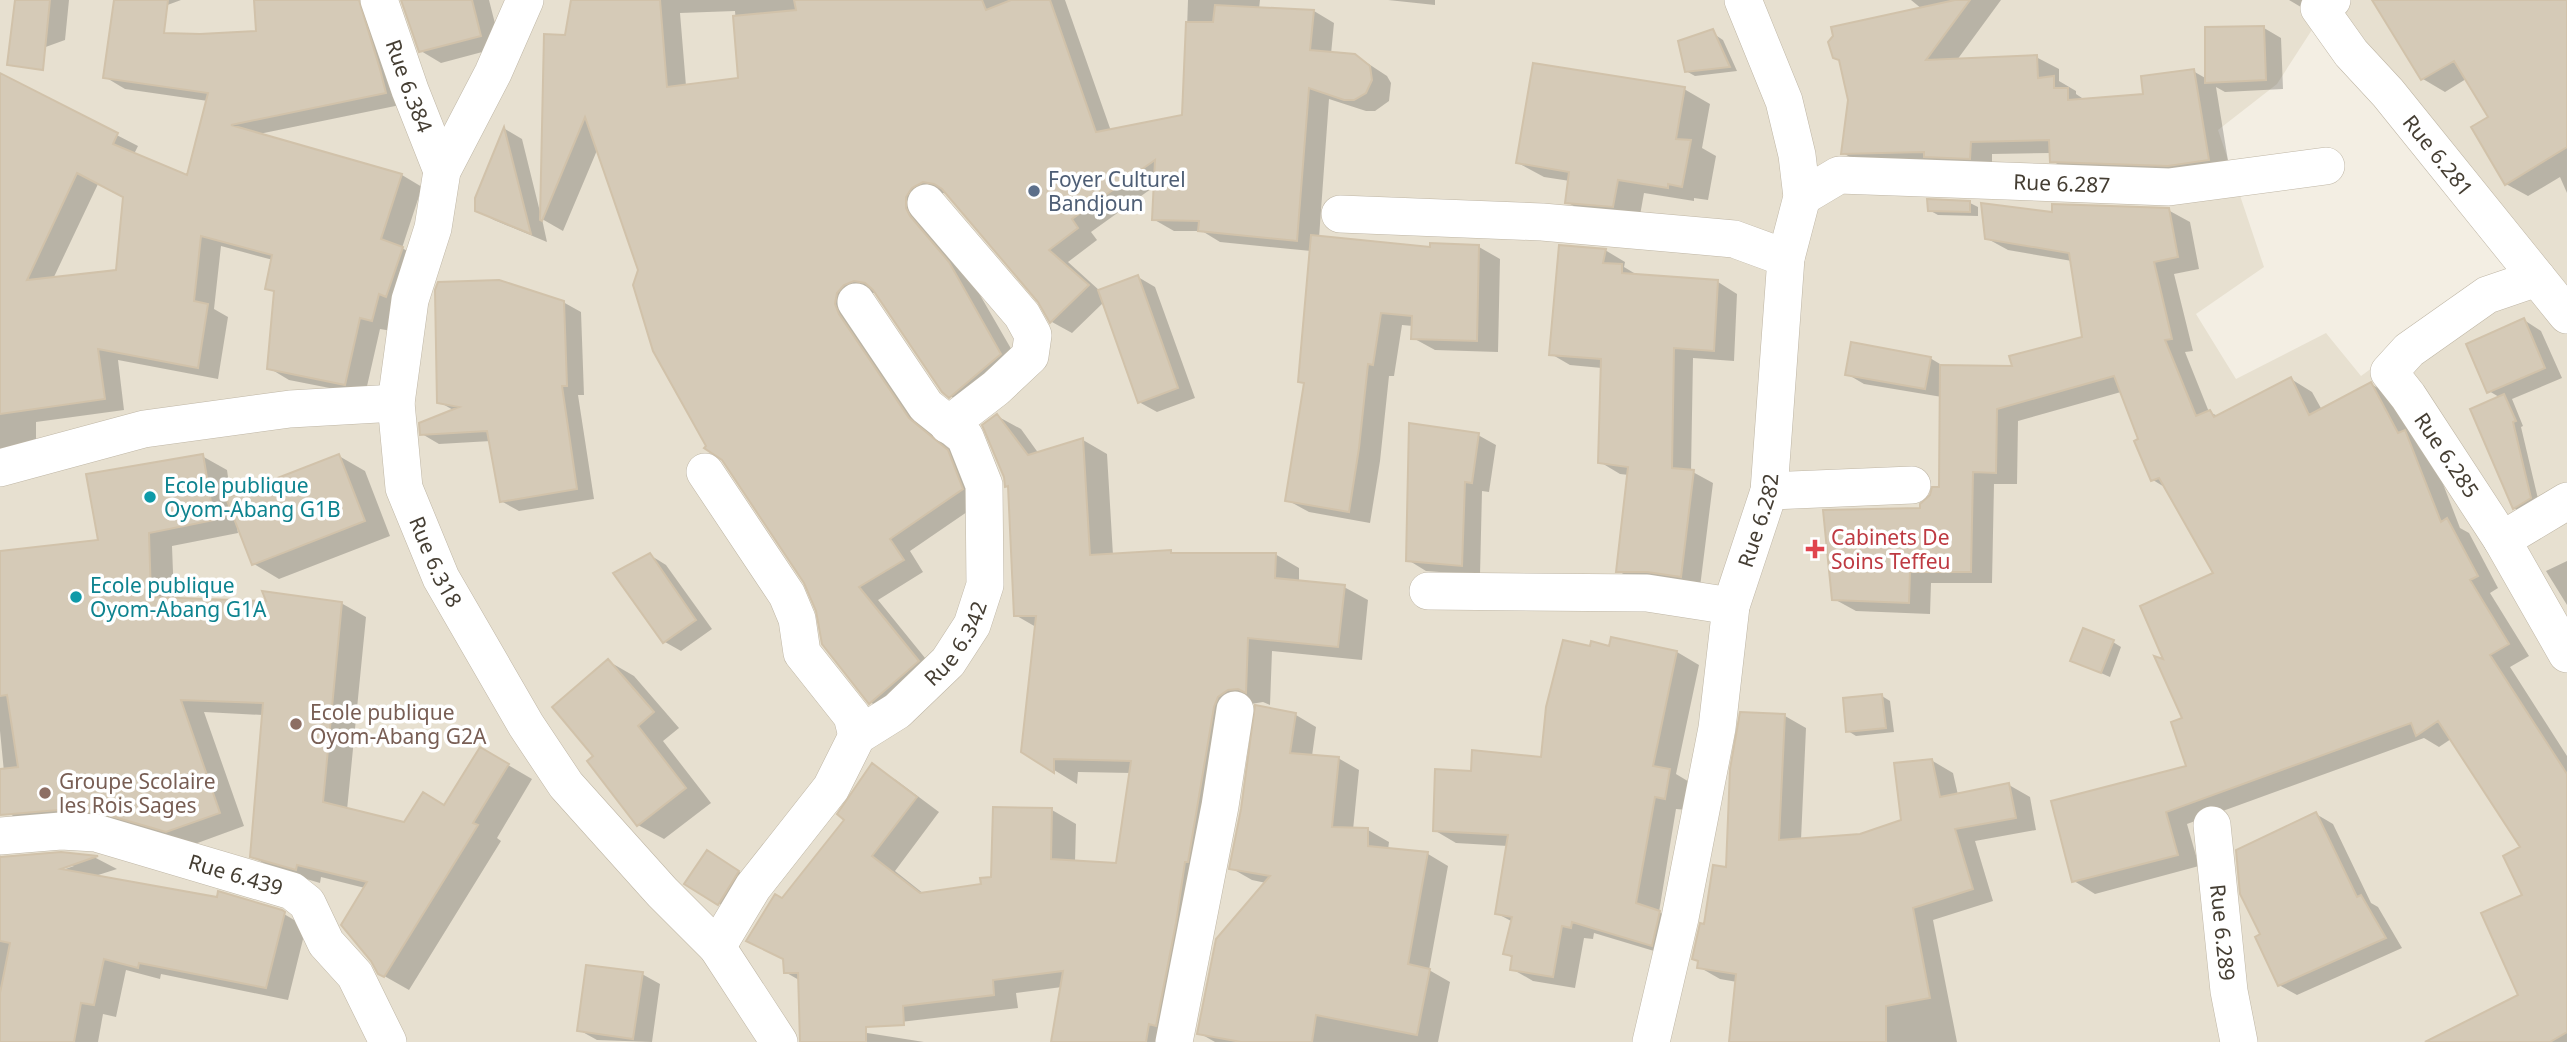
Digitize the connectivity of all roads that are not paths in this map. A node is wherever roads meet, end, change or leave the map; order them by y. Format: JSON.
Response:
{"nodes":[{"id":1,"x":379,"y":0,"type":"edge"},
{"id":2,"x":525,"y":0,"type":"edge"},
{"id":3,"x":1743,"y":0,"type":"edge"},
{"id":4,"x":2332,"y":0,"type":"edge"},
{"id":5,"x":2326,"y":166,"type":"dead end"},
{"id":6,"x":442,"y":171,"type":"junction"},
{"id":7,"x":1802,"y":197,"type":"junction"},
{"id":8,"x":926,"y":203,"type":"dead end"},
{"id":9,"x":1340,"y":214,"type":"dead end"},
{"id":10,"x":1786,"y":258,"type":"junction"},
{"id":11,"x":2537,"y":278,"type":"junction"},
{"id":12,"x":856,"y":302,"type":"dead end"},
{"id":13,"x":2567,"y":315,"type":"edge"},
{"id":14,"x":396,"y":403,"type":"junction"},
{"id":15,"x":948,"y":425,"type":"junction"},
{"id":16,"x":0,"y":468,"type":"edge"},
{"id":17,"x":705,"y":472,"type":"dead end"},
{"id":18,"x":1912,"y":485,"type":"dead end"},
{"id":19,"x":1769,"y":491,"type":"junction"},
{"id":20,"x":2567,"y":501,"type":"edge"},
{"id":21,"x":2502,"y":540,"type":"junction"},
{"id":22,"x":1428,"y":591,"type":"dead end"},
{"id":23,"x":1731,"y":606,"type":"junction"},
{"id":24,"x":2567,"y":654,"type":"edge"},
{"id":25,"x":1235,"y":710,"type":"dead end"},
{"id":26,"x":857,"y":736,"type":"junction"},
{"id":27,"x":2212,"y":825,"type":"dead end"},
{"id":28,"x":0,"y":836,"type":"edge"},
{"id":29,"x":717,"y":947,"type":"junction"},
{"id":30,"x":388,"y":1042,"type":"edge"},
{"id":31,"x":779,"y":1042,"type":"edge"},
{"id":32,"x":1174,"y":1042,"type":"edge"},
{"id":33,"x":1651,"y":1042,"type":"edge"},
{"id":34,"x":2239,"y":1042,"type":"edge"}],
"edges":[{"from":1,"to":6,"type":"street","name":"Rue 6.384"},
{"from":2,"to":6,"type":"street","name":"Rue 6.318"},
{"from":3,"to":7,"type":"street","name":"Rue 6.282"},
{"from":4,"to":11,"type":"street","name":"Rue 6.281"},
{"from":5,"to":7,"type":"street","name":"Rue 6.287"},
{"from":6,"to":14,"type":"street","name":"Rue 6.318"},
{"from":7,"to":10,"type":"street","name":"Rue 6.282"},
{"from":8,"to":15,"type":"street"},
{"from":9,"to":10,"type":"street"},
{"from":10,"to":19,"type":"street","name":"Rue 6.282"},
{"from":11,"to":13,"type":"street","name":"Rue 6.281"},
{"from":11,"to":21,"type":"street","name":"Rue 6.285"},
{"from":12,"to":15,"type":"street","name":"Rue 6.342"},
{"from":14,"to":16,"type":"street"},
{"from":14,"to":29,"type":"street","name":"Rue 6.318"},
{"from":15,"to":26,"type":"street","name":"Rue 6.342"},
{"from":17,"to":26,"type":"street"},
{"from":18,"to":19,"type":"street"},
{"from":19,"to":23,"type":"street","name":"Rue 6.282"},
{"from":20,"to":21,"type":"street"},
{"from":21,"to":24,"type":"street","name":"Rue 6.285"},
{"from":22,"to":23,"type":"street"},
{"from":23,"to":33,"type":"street","name":"Rue 6.282"},
{"from":25,"to":32,"type":"street"},
{"from":26,"to":29,"type":"street"},
{"from":27,"to":34,"type":"street","name":"Rue 6.289"},
{"from":28,"to":30,"type":"street","name":"Rue 6.439"},
{"from":29,"to":31,"type":"street","name":"Rue 6.318"}]}
